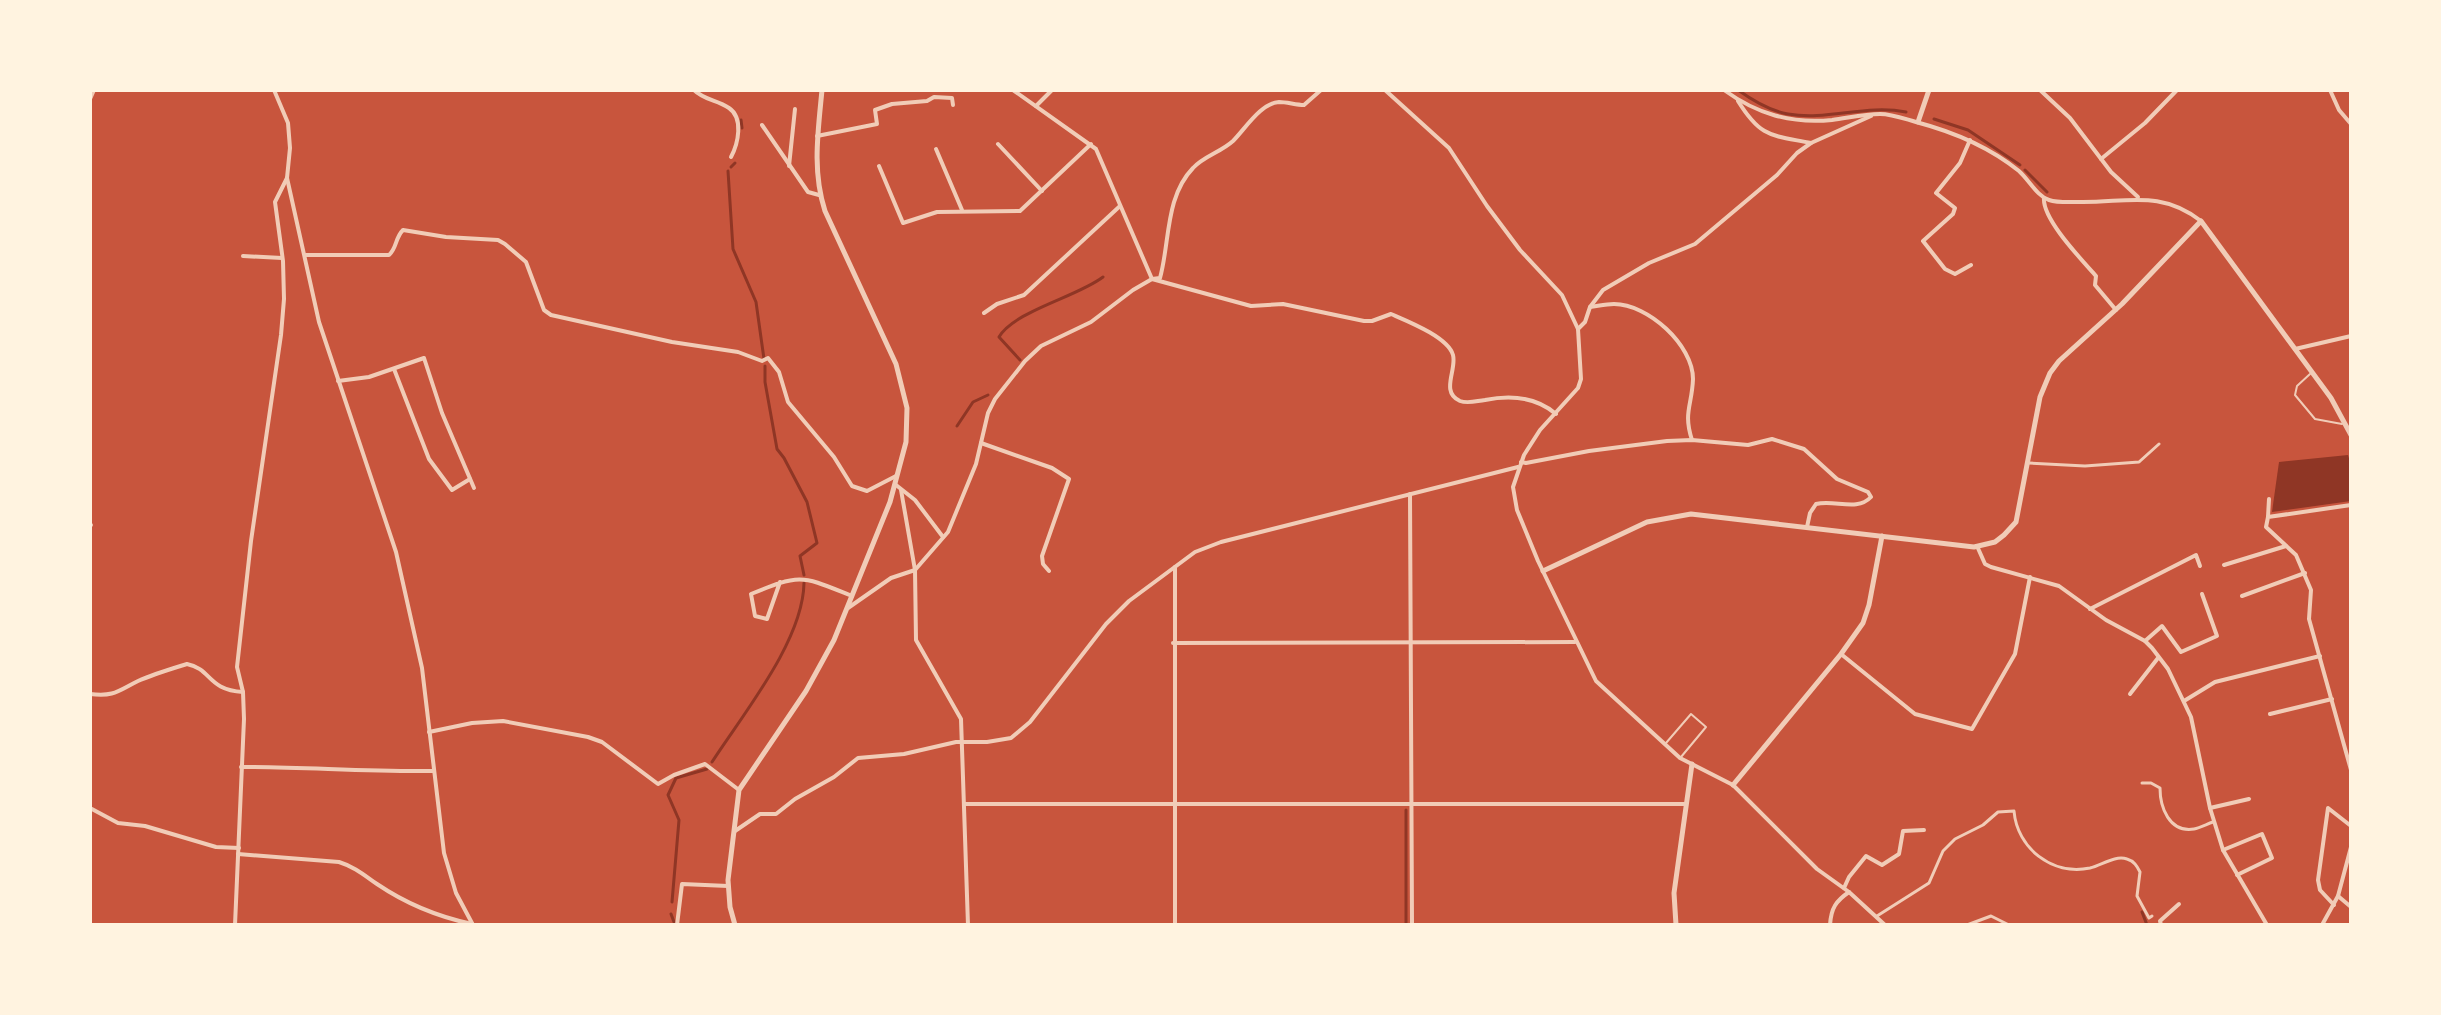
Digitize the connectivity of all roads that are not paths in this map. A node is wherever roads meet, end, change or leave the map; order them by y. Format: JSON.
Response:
{"nodes":[{"id":1,"x":92,"y":90,"type":"edge"},
{"id":2,"x":274,"y":90,"type":"edge"},
{"id":3,"x":694,"y":90,"type":"edge"},
{"id":4,"x":822,"y":90,"type":"edge"},
{"id":5,"x":1013,"y":90,"type":"edge"},
{"id":6,"x":1052,"y":90,"type":"edge"},
{"id":7,"x":1321,"y":90,"type":"edge"},
{"id":8,"x":1385,"y":90,"type":"edge"},
{"id":9,"x":1724,"y":90,"type":"edge"},
{"id":10,"x":1929,"y":90,"type":"edge"},
{"id":11,"x":2040,"y":90,"type":"edge"},
{"id":12,"x":2177,"y":90,"type":"edge"},
{"id":13,"x":2330,"y":90,"type":"edge"},
{"id":14,"x":90,"y":99,"type":"edge"},
{"id":15,"x":1738,"y":100,"type":"junction"},
{"id":16,"x":953,"y":105,"type":"dead end"},
{"id":17,"x":1036,"y":106,"type":"junction"},
{"id":18,"x":795,"y":109,"type":"dead end"},
{"id":19,"x":1873,"y":114,"type":"junction"},
{"id":20,"x":1918,"y":122,"type":"junction"},
{"id":21,"x":2351,"y":124,"type":"edge"},
{"id":22,"x":762,"y":125,"type":"dead end"},
{"id":23,"x":817,"y":136,"type":"junction"},
{"id":24,"x":1970,"y":139,"type":"junction"},
{"id":25,"x":1811,"y":143,"type":"junction"},
{"id":26,"x":998,"y":144,"type":"dead end"},
{"id":27,"x":1091,"y":144,"type":"junction"},
{"id":28,"x":936,"y":149,"type":"dead end"},
{"id":29,"x":731,"y":157,"type":"dead end"},
{"id":30,"x":2101,"y":159,"type":"junction"},
{"id":31,"x":879,"y":166,"type":"dead end"},
{"id":32,"x":789,"y":167,"type":"junction"},
{"id":33,"x":287,"y":178,"type":"junction"},
{"id":34,"x":1042,"y":191,"type":"junction"},
{"id":35,"x":819,"y":195,"type":"junction"},
{"id":36,"x":2044,"y":198,"type":"junction"},
{"id":37,"x":2140,"y":198,"type":"junction"},
{"id":38,"x":1120,"y":206,"type":"junction"},
{"id":39,"x":963,"y":211,"type":"junction"},
{"id":40,"x":2201,"y":221,"type":"junction"},
{"id":41,"x":306,"y":255,"type":"junction"},
{"id":42,"x":243,"y":256,"type":"dead end"},
{"id":43,"x":282,"y":258,"type":"junction"},
{"id":44,"x":1971,"y":265,"type":"dead end"},
{"id":45,"x":1152,"y":279,"type":"junction"},
{"id":46,"x":1590,"y":307,"type":"junction"},
{"id":47,"x":2116,"y":310,"type":"junction"},
{"id":48,"x":984,"y":313,"type":"dead end"},
{"id":49,"x":1578,"y":329,"type":"junction"},
{"id":50,"x":2351,"y":336,"type":"edge"},
{"id":51,"x":2295,"y":349,"type":"junction"},
{"id":52,"x":394,"y":369,"type":"junction"},
{"id":53,"x":2312,"y":372,"type":"junction"},
{"id":54,"x":338,"y":381,"type":"junction"},
{"id":55,"x":1557,"y":414,"type":"junction"},
{"id":56,"x":2347,"y":425,"type":"junction"},
{"id":57,"x":2351,"y":435,"type":"edge"},
{"id":58,"x":1692,"y":440,"type":"junction"},
{"id":59,"x":981,"y":443,"type":"junction"},
{"id":60,"x":2159,"y":444,"type":"dead end"},
{"id":61,"x":2029,"y":463,"type":"junction"},
{"id":62,"x":1520,"y":464,"type":"junction"},
{"id":63,"x":899,"y":475,"type":"junction"},
{"id":64,"x":470,"y":479,"type":"junction"},
{"id":65,"x":474,"y":488,"type":"dead end"},
{"id":66,"x":898,"y":488,"type":"junction"},
{"id":67,"x":1410,"y":494,"type":"junction"},
{"id":68,"x":2269,"y":499,"type":"dead end"},
{"id":69,"x":2351,"y":505,"type":"edge"},
{"id":70,"x":2268,"y":517,"type":"junction"},
{"id":71,"x":1807,"y":527,"type":"junction"},
{"id":72,"x":1882,"y":536,"type":"junction"},
{"id":73,"x":943,"y":537,"type":"junction"},
{"id":74,"x":1977,"y":546,"type":"junction"},
{"id":75,"x":2286,"y":546,"type":"junction"},
{"id":76,"x":2224,"y":565,"type":"dead end"},
{"id":77,"x":2200,"y":566,"type":"dead end"},
{"id":78,"x":1175,"y":567,"type":"junction"},
{"id":79,"x":915,"y":570,"type":"junction"},
{"id":80,"x":1049,"y":571,"type":"dead end"},
{"id":81,"x":1543,"y":571,"type":"junction"},
{"id":82,"x":2305,"y":573,"type":"junction"},
{"id":83,"x":2030,"y":577,"type":"junction"},
{"id":84,"x":780,"y":582,"type":"junction"},
{"id":85,"x":2202,"y":594,"type":"dead end"},
{"id":86,"x":852,"y":596,"type":"junction"},
{"id":87,"x":2242,"y":596,"type":"dead end"},
{"id":88,"x":2090,"y":609,"type":"junction"},
{"id":89,"x":847,"y":610,"type":"junction"},
{"id":90,"x":2145,"y":641,"type":"junction"},
{"id":91,"x":1575,"y":642,"type":"junction"},
{"id":92,"x":1173,"y":643,"type":"junction"},
{"id":93,"x":1411,"y":644,"type":"junction"},
{"id":94,"x":1841,"y":654,"type":"junction"},
{"id":95,"x":2320,"y":656,"type":"junction"},
{"id":96,"x":2159,"y":657,"type":"junction"},
{"id":97,"x":243,"y":692,"type":"junction"},
{"id":98,"x":90,"y":694,"type":"edge"},
{"id":99,"x":2130,"y":694,"type":"dead end"},
{"id":100,"x":2332,"y":699,"type":"junction"},
{"id":101,"x":2184,"y":701,"type":"junction"},
{"id":102,"x":2270,"y":714,"type":"dead end"},
{"id":103,"x":429,"y":732,"type":"junction"},
{"id":104,"x":962,"y":741,"type":"junction"},
{"id":105,"x":1665,"y":745,"type":"junction"},
{"id":106,"x":1680,"y":758,"type":"junction"},
{"id":107,"x":1692,"y":764,"type":"junction"},
{"id":108,"x":241,"y":767,"type":"junction"},
{"id":109,"x":2351,"y":770,"type":"edge"},
{"id":110,"x":433,"y":771,"type":"junction"},
{"id":111,"x":2142,"y":783,"type":"dead end"},
{"id":112,"x":1733,"y":785,"type":"junction"},
{"id":113,"x":739,"y":790,"type":"junction"},
{"id":114,"x":2249,"y":799,"type":"dead end"},
{"id":115,"x":964,"y":804,"type":"junction"},
{"id":116,"x":1174,"y":804,"type":"junction"},
{"id":117,"x":1412,"y":804,"type":"junction"},
{"id":118,"x":1687,"y":804,"type":"junction"},
{"id":119,"x":90,"y":808,"type":"edge"},
{"id":120,"x":2210,"y":808,"type":"junction"},
{"id":121,"x":2213,"y":822,"type":"junction"},
{"id":122,"x":2351,"y":826,"type":"edge"},
{"id":123,"x":1924,"y":830,"type":"dead end"},
{"id":124,"x":733,"y":832,"type":"junction"},
{"id":125,"x":2351,"y":847,"type":"edge"},
{"id":126,"x":2223,"y":850,"type":"junction"},
{"id":127,"x":239,"y":851,"type":"junction"},
{"id":128,"x":2237,"y":875,"type":"junction"},
{"id":129,"x":728,"y":886,"type":"junction"},
{"id":130,"x":1847,"y":890,"type":"junction"},
{"id":131,"x":2338,"y":896,"type":"junction"},
{"id":132,"x":2179,"y":904,"type":"dead end"},
{"id":133,"x":2334,"y":905,"type":"junction"},
{"id":134,"x":2351,"y":907,"type":"edge"},
{"id":135,"x":1877,"y":916,"type":"junction"},
{"id":136,"x":2152,"y":916,"type":"dead end"},
{"id":137,"x":473,"y":924,"type":"edge"},
{"id":138,"x":235,"y":925,"type":"edge"},
{"id":139,"x":677,"y":925,"type":"edge"},
{"id":140,"x":735,"y":925,"type":"edge"},
{"id":141,"x":968,"y":925,"type":"edge"},
{"id":142,"x":1175,"y":925,"type":"edge"},
{"id":143,"x":1412,"y":925,"type":"edge"},
{"id":144,"x":1676,"y":925,"type":"edge"},
{"id":145,"x":1830,"y":925,"type":"edge"},
{"id":146,"x":1885,"y":925,"type":"edge"},
{"id":147,"x":1967,"y":925,"type":"edge"},
{"id":148,"x":2009,"y":925,"type":"edge"},
{"id":149,"x":2161,"y":925,"type":"edge"},
{"id":150,"x":2267,"y":925,"type":"edge"},
{"id":151,"x":2322,"y":925,"type":"edge"}],
"edges":[{"from":1,"to":14,"type":"street"},
{"from":2,"to":33,"type":"street"},
{"from":3,"to":29,"type":"street"},
{"from":4,"to":23,"type":"street"},
{"from":5,"to":17,"type":"street"},
{"from":6,"to":17,"type":"street"},
{"from":7,"to":45,"type":"street"},
{"from":8,"to":49,"type":"street"},
{"from":9,"to":15,"type":"street"},
{"from":10,"to":20,"type":"street"},
{"from":11,"to":30,"type":"street"},
{"from":12,"to":30,"type":"street"},
{"from":13,"to":21,"type":"street"},
{"from":15,"to":19,"type":"street"},
{"from":15,"to":25,"type":"street"},
{"from":16,"to":23,"type":"street"},
{"from":17,"to":27,"type":"street"},
{"from":18,"to":32,"type":"street"},
{"from":19,"to":20,"type":"street"},
{"from":19,"to":25,"type":"street"},
{"from":20,"to":24,"type":"street"},
{"from":22,"to":32,"type":"street"},
{"from":23,"to":35,"type":"street"},
{"from":24,"to":36,"type":"street"},
{"from":24,"to":44,"type":"street"},
{"from":25,"to":46,"type":"street"},
{"from":26,"to":34,"type":"street"},
{"from":27,"to":34,"type":"street"},
{"from":27,"to":38,"type":"street"},
{"from":28,"to":39,"type":"street"},
{"from":30,"to":37,"type":"street"},
{"from":31,"to":39,"type":"street"},
{"from":32,"to":35,"type":"street"},
{"from":33,"to":41,"type":"street"},
{"from":33,"to":43,"type":"street"},
{"from":34,"to":39,"type":"street"},
{"from":35,"to":63,"type":"street"},
{"from":36,"to":37,"type":"street"},
{"from":36,"to":47,"type":"street"},
{"from":37,"to":40,"type":"street"},
{"from":38,"to":45,"type":"street"},
{"from":38,"to":48,"type":"street"},
{"from":40,"to":47,"type":"street"},
{"from":40,"to":51,"type":"street"},
{"from":41,"to":54,"type":"street"},
{"from":41,"to":63,"type":"street"},
{"from":42,"to":43,"type":"street"},
{"from":43,"to":97,"type":"street"},
{"from":45,"to":55,"type":"street"},
{"from":45,"to":59,"type":"street"},
{"from":46,"to":49,"type":"street"},
{"from":46,"to":58,"type":"street"},
{"from":47,"to":61,"type":"street"},
{"from":49,"to":55,"type":"street"},
{"from":50,"to":51,"type":"street"},
{"from":51,"to":53,"type":"street"},
{"from":52,"to":54,"type":"street"},
{"from":52,"to":64,"type":"street"},
{"from":52,"to":64,"type":"street"},
{"from":53,"to":56,"type":"street"},
{"from":53,"to":56,"type":"lane"},
{"from":54,"to":103,"type":"street"},
{"from":55,"to":62,"type":"street"},
{"from":56,"to":57,"type":"street"},
{"from":58,"to":62,"type":"street"},
{"from":58,"to":71,"type":"street"},
{"from":59,"to":73,"type":"street"},
{"from":59,"to":80,"type":"street"},
{"from":60,"to":61,"type":"street"},
{"from":61,"to":74,"type":"street"},
{"from":62,"to":67,"type":"street"},
{"from":62,"to":81,"type":"street"},
{"from":63,"to":66,"type":"street"},
{"from":64,"to":65,"type":"street"},
{"from":66,"to":73,"type":"street"},
{"from":66,"to":79,"type":"street"},
{"from":66,"to":86,"type":"street"},
{"from":67,"to":78,"type":"street"},
{"from":67,"to":93,"type":"street"},
{"from":68,"to":70,"type":"street"},
{"from":69,"to":70,"type":"street"},
{"from":70,"to":75,"type":"street"},
{"from":71,"to":72,"type":"street"},
{"from":71,"to":81,"type":"street"},
{"from":72,"to":74,"type":"street"},
{"from":72,"to":94,"type":"street"},
{"from":73,"to":79,"type":"street"},
{"from":74,"to":83,"type":"street"},
{"from":75,"to":76,"type":"street"},
{"from":75,"to":82,"type":"street"},
{"from":77,"to":88,"type":"street"},
{"from":78,"to":92,"type":"street"},
{"from":78,"to":104,"type":"street"},
{"from":79,"to":89,"type":"street"},
{"from":79,"to":104,"type":"street"},
{"from":81,"to":91,"type":"street"},
{"from":82,"to":87,"type":"street"},
{"from":82,"to":95,"type":"street"},
{"from":83,"to":88,"type":"street"},
{"from":83,"to":94,"type":"street"},
{"from":84,"to":84,"type":"street"},
{"from":84,"to":86,"type":"street"},
{"from":85,"to":90,"type":"street"},
{"from":86,"to":89,"type":"street"},
{"from":88,"to":90,"type":"street"},
{"from":89,"to":113,"type":"street"},
{"from":90,"to":96,"type":"street"},
{"from":91,"to":93,"type":"street"},
{"from":91,"to":105,"type":"street"},
{"from":92,"to":93,"type":"street"},
{"from":92,"to":116,"type":"street"},
{"from":93,"to":117,"type":"street"},
{"from":94,"to":112,"type":"street"},
{"from":95,"to":100,"type":"street"},
{"from":95,"to":101,"type":"street"},
{"from":96,"to":99,"type":"street"},
{"from":96,"to":101,"type":"street"},
{"from":97,"to":98,"type":"street"},
{"from":97,"to":108,"type":"street"},
{"from":100,"to":102,"type":"street"},
{"from":100,"to":109,"type":"street"},
{"from":101,"to":120,"type":"street"},
{"from":103,"to":110,"type":"street"},
{"from":103,"to":113,"type":"street"},
{"from":104,"to":115,"type":"street"},
{"from":104,"to":124,"type":"street"},
{"from":105,"to":106,"type":"street"},
{"from":105,"to":106,"type":"lane"},
{"from":106,"to":107,"type":"street"},
{"from":107,"to":112,"type":"street"},
{"from":107,"to":118,"type":"street"},
{"from":108,"to":110,"type":"street"},
{"from":108,"to":127,"type":"street"},
{"from":110,"to":137,"type":"street"},
{"from":111,"to":121,"type":"street"},
{"from":112,"to":130,"type":"street"},
{"from":113,"to":124,"type":"street"},
{"from":114,"to":120,"type":"street"},
{"from":115,"to":116,"type":"street"},
{"from":115,"to":141,"type":"street"},
{"from":116,"to":117,"type":"street"},
{"from":116,"to":142,"type":"street"},
{"from":117,"to":118,"type":"street"},
{"from":117,"to":143,"type":"street"},
{"from":118,"to":144,"type":"street"},
{"from":119,"to":127,"type":"street"},
{"from":120,"to":121,"type":"street"},
{"from":121,"to":126,"type":"street"},
{"from":122,"to":133,"type":"street"},
{"from":123,"to":130,"type":"street"},
{"from":124,"to":129,"type":"street"},
{"from":125,"to":131,"type":"street"},
{"from":126,"to":128,"type":"street"},
{"from":126,"to":128,"type":"street"},
{"from":127,"to":137,"type":"street"},
{"from":127,"to":138,"type":"street"},
{"from":128,"to":150,"type":"street"},
{"from":129,"to":139,"type":"street"},
{"from":129,"to":140,"type":"street"},
{"from":130,"to":135,"type":"street"},
{"from":130,"to":145,"type":"street"},
{"from":131,"to":133,"type":"street"},
{"from":131,"to":134,"type":"street"},
{"from":132,"to":149,"type":"street"},
{"from":133,"to":151,"type":"street"},
{"from":135,"to":136,"type":"street"},
{"from":135,"to":146,"type":"street"},
{"from":147,"to":148,"type":"street"}]}
